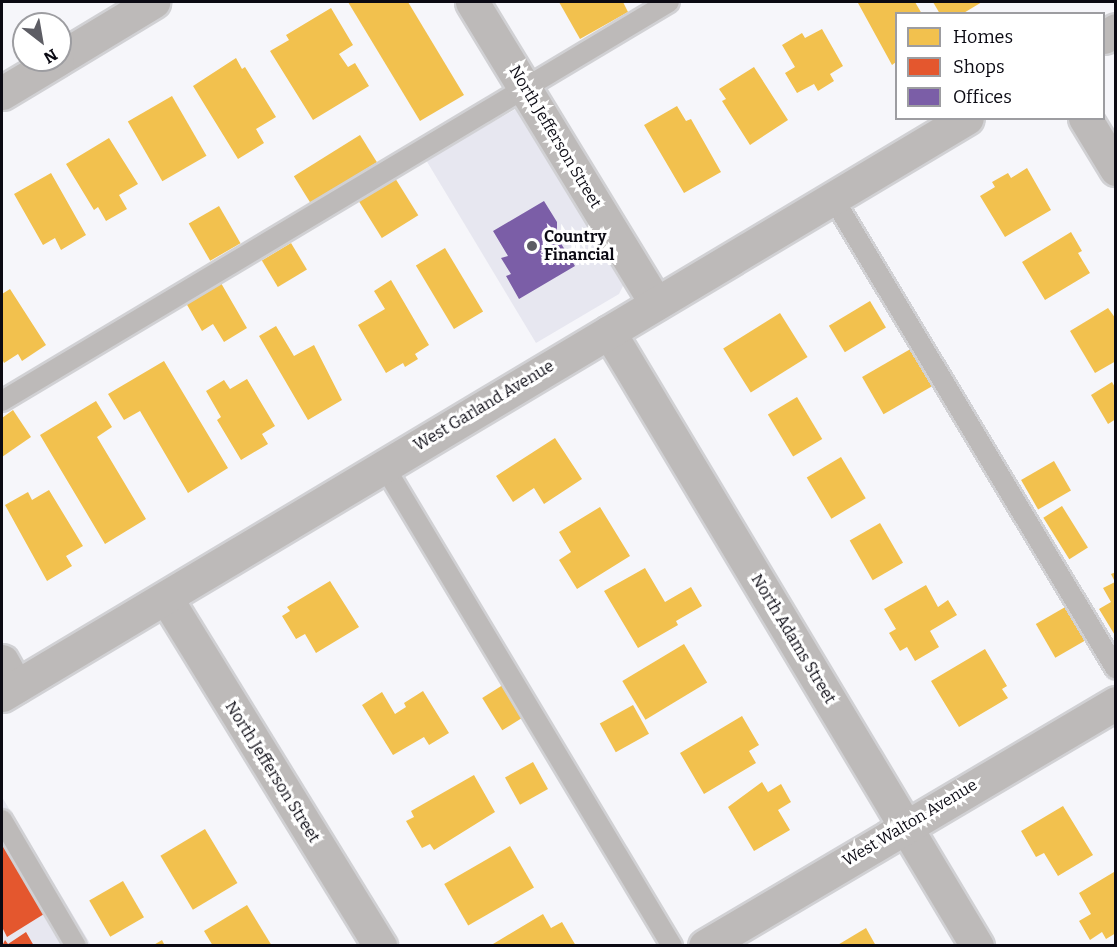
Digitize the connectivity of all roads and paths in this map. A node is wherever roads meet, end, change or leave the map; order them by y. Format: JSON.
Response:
{"nodes":[{"id":1,"x":153,"y":2,"type":"edge"},
{"id":2,"x":472,"y":2,"type":"edge"},
{"id":3,"x":669,"y":2,"type":"edge"},
{"id":4,"x":72,"y":51,"type":"edge"},
{"id":5,"x":37,"y":72,"type":"edge"},
{"id":6,"x":524,"y":87,"type":"junction"},
{"id":7,"x":2,"y":93,"type":"edge"},
{"id":8,"x":964,"y":120,"type":"edge"},
{"id":9,"x":1086,"y":120,"type":"edge"},
{"id":10,"x":1116,"y":169,"type":"edge"},
{"id":11,"x":833,"y":198,"type":"junction"},
{"id":12,"x":656,"y":303,"type":"junction"},
{"id":13,"x":609,"y":332,"type":"junction"},
{"id":14,"x":2,"y":401,"type":"edge"},
{"id":15,"x":384,"y":466,"type":"junction"},
{"id":16,"x":166,"y":598,"type":"junction"},
{"id":17,"x":1116,"y":669,"type":"edge"},
{"id":18,"x":6,"y":680,"type":"edge"},
{"id":19,"x":1116,"y":703,"type":"edge"},
{"id":20,"x":2,"y":820,"type":"edge"},
{"id":21,"x":905,"y":825,"type":"junction"},
{"id":22,"x":76,"y":945,"type":"edge"},
{"id":23,"x":380,"y":945,"type":"edge"},
{"id":24,"x":672,"y":945,"type":"edge"},
{"id":25,"x":705,"y":945,"type":"edge"},
{"id":26,"x":977,"y":945,"type":"edge"}],
"edges":[{"from":1,"to":4,"type":"street"},
{"from":2,"to":6,"type":"street","name":"North Jefferson Street"},
{"from":3,"to":6,"type":"lane"},
{"from":5,"to":7,"type":"street"},
{"from":6,"to":12,"type":"street","name":"North Jefferson Street"},
{"from":6,"to":14,"type":"lane"},
{"from":8,"to":11,"type":"street","name":"West Garland Avenue"},
{"from":9,"to":10,"type":"street"},
{"from":11,"to":12,"type":"street","name":"West Garland Avenue"},
{"from":11,"to":17,"type":"lane"},
{"from":12,"to":13,"type":"street","name":"West Garland Avenue"},
{"from":13,"to":15,"type":"street","name":"West Garland Avenue"},
{"from":13,"to":21,"type":"street","name":"North Adams Street"},
{"from":15,"to":16,"type":"street","name":"West Garland Avenue"},
{"from":15,"to":24,"type":"lane"},
{"from":16,"to":18,"type":"street","name":"West Garland Avenue"},
{"from":16,"to":23,"type":"street","name":"North Jefferson Street"},
{"from":19,"to":21,"type":"street","name":"West Walton Avenue"},
{"from":20,"to":22,"type":"lane"},
{"from":21,"to":25,"type":"street","name":"West Walton Avenue"},
{"from":21,"to":26,"type":"street","name":"North Adams Street"}]}
